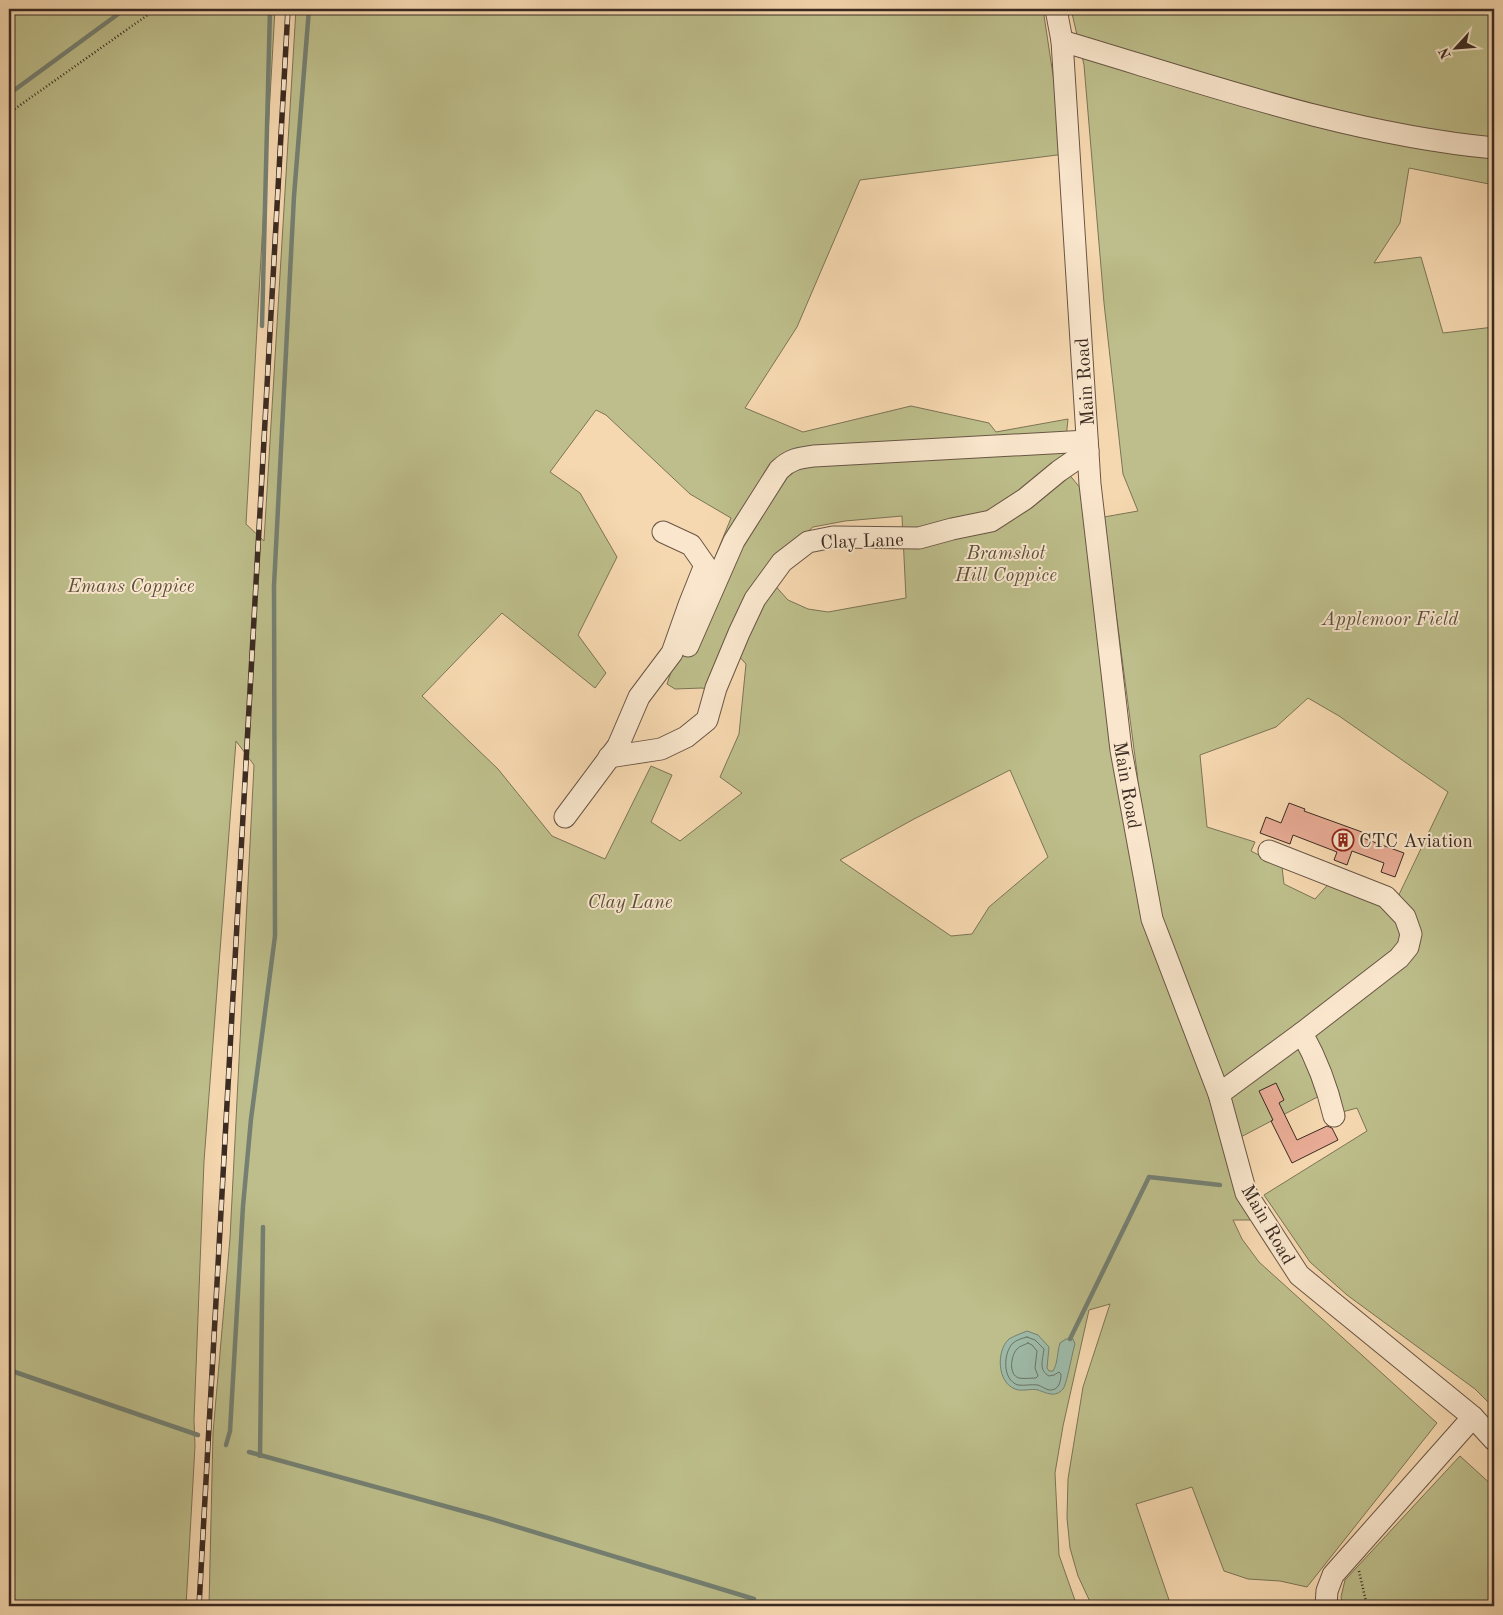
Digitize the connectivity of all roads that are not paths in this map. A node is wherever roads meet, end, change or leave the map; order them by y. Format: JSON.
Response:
{"nodes":[{"id":1,"x":1056,"y":9,"type":"edge"},
{"id":2,"x":1062,"y":41,"type":"junction"},
{"id":3,"x":1494,"y":148,"type":"edge"},
{"id":4,"x":1088,"y":446,"type":"junction"},
{"id":5,"x":663,"y":532,"type":"dead end"},
{"id":6,"x":688,"y":646,"type":"dead end"},
{"id":7,"x":609,"y":757,"type":"junction"},
{"id":8,"x":565,"y":816,"type":"dead end"},
{"id":9,"x":1269,"y":851,"type":"dead end"},
{"id":10,"x":1302,"y":1033,"type":"junction"},
{"id":11,"x":1219,"y":1094,"type":"junction"},
{"id":12,"x":1334,"y":1116,"type":"dead end"},
{"id":13,"x":1473,"y":1417,"type":"junction"},
{"id":14,"x":1494,"y":1440,"type":"edge"},
{"id":15,"x":1326,"y":1606,"type":"edge"}],
"edges":[{"from":1,"to":2,"type":"street","name":"Main Road"},
{"from":2,"to":3,"type":"street"},
{"from":2,"to":4,"type":"street","name":"Main Road"},
{"from":4,"to":6,"type":"street"},
{"from":4,"to":7,"type":"street","name":"Clay Lane"},
{"from":4,"to":11,"type":"street","name":"Main Road"},
{"from":5,"to":7,"type":"street"},
{"from":7,"to":8,"type":"street"},
{"from":9,"to":10,"type":"street"},
{"from":10,"to":11,"type":"street"},
{"from":10,"to":12,"type":"street"},
{"from":11,"to":13,"type":"street","name":"Main Road"},
{"from":13,"to":14,"type":"street","name":"Main Road"},
{"from":13,"to":15,"type":"street"}]}
